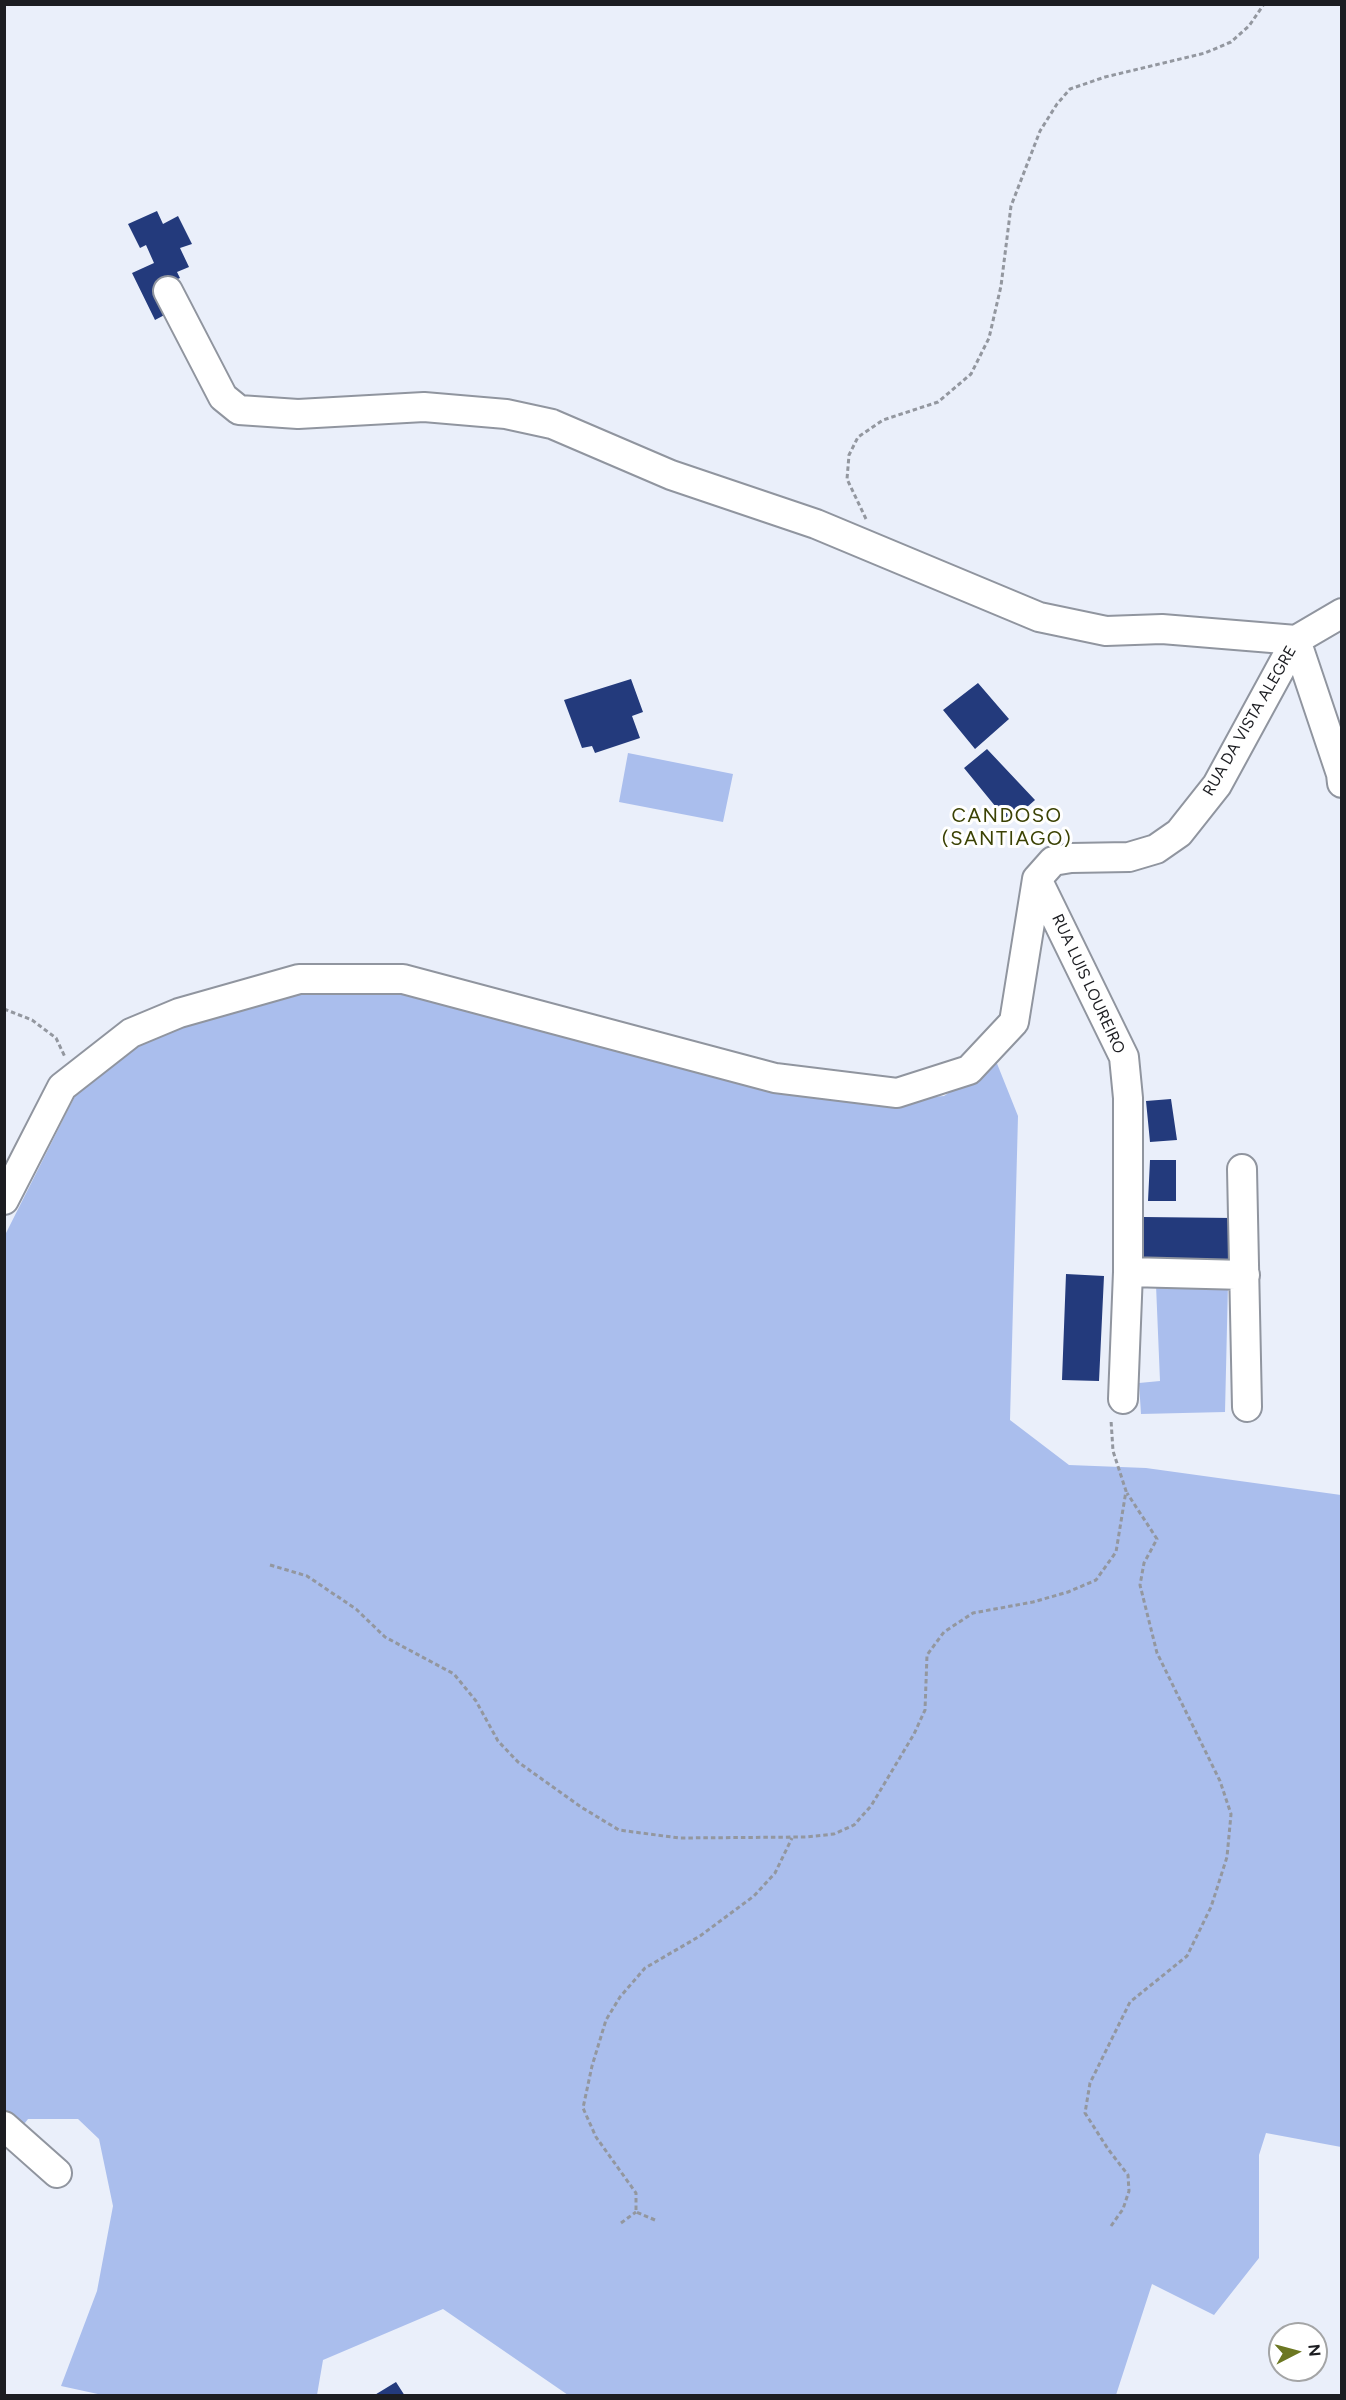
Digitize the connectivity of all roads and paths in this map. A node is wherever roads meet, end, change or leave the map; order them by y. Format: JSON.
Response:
{"nodes":[{"id":1,"x":1264,"y":4,"type":"edge"},
{"id":2,"x":168,"y":291,"type":"dead end"},
{"id":3,"x":880,"y":551,"type":"junction"},
{"id":4,"x":1341,"y":613,"type":"edge"},
{"id":5,"x":1296,"y":640,"type":"junction"},
{"id":6,"x":1341,"y":783,"type":"edge"},
{"id":7,"x":1037,"y":879,"type":"junction"},
{"id":8,"x":4,"y":1009,"type":"edge"},
{"id":9,"x":75,"y":1077,"type":"junction"},
{"id":10,"x":1242,"y":1170,"type":"dead end"},
{"id":11,"x":4,"y":1200,"type":"edge"},
{"id":12,"x":1128,"y":1272,"type":"junction"},
{"id":13,"x":1245,"y":1275,"type":"junction"},
{"id":14,"x":1123,"y":1399,"type":"joint"},
{"id":15,"x":1247,"y":1407,"type":"dead end"},
{"id":16,"x":1126,"y":1491,"type":"junction"},
{"id":17,"x":270,"y":1565,"type":"dead end"},
{"id":18,"x":792,"y":1838,"type":"junction"},
{"id":19,"x":4,"y":2126,"type":"edge"},
{"id":20,"x":57,"y":2173,"type":"dead end"},
{"id":21,"x":636,"y":2212,"type":"junction"},
{"id":22,"x":655,"y":2220,"type":"dead end"},
{"id":23,"x":621,"y":2223,"type":"dead end"},
{"id":24,"x":1111,"y":2226,"type":"dead end"}],
"edges":[{"from":1,"to":3,"type":"path"},
{"from":2,"to":3,"type":"street"},
{"from":3,"to":5,"type":"street"},
{"from":4,"to":5,"type":"street","name":"RUA DA VISTA ALEGRE"},
{"from":5,"to":6,"type":"street"},
{"from":5,"to":7,"type":"street","name":"RUA DA VISTA ALEGRE"},
{"from":7,"to":9,"type":"street"},
{"from":7,"to":12,"type":"street","name":"RUA LUIS LOUREIRO"},
{"from":8,"to":9,"type":"path"},
{"from":9,"to":11,"type":"street"},
{"from":10,"to":13,"type":"street"},
{"from":12,"to":13,"type":"street"},
{"from":12,"to":14,"type":"street","name":"RUA LUIS LOUREIRO"},
{"from":13,"to":15,"type":"street"},
{"from":14,"to":16,"type":"path"},
{"from":16,"to":18,"type":"path"},
{"from":16,"to":24,"type":"path"},
{"from":17,"to":18,"type":"path"},
{"from":18,"to":21,"type":"path"},
{"from":19,"to":20,"type":"street"},
{"from":21,"to":22,"type":"path"},
{"from":21,"to":23,"type":"path"}]}
